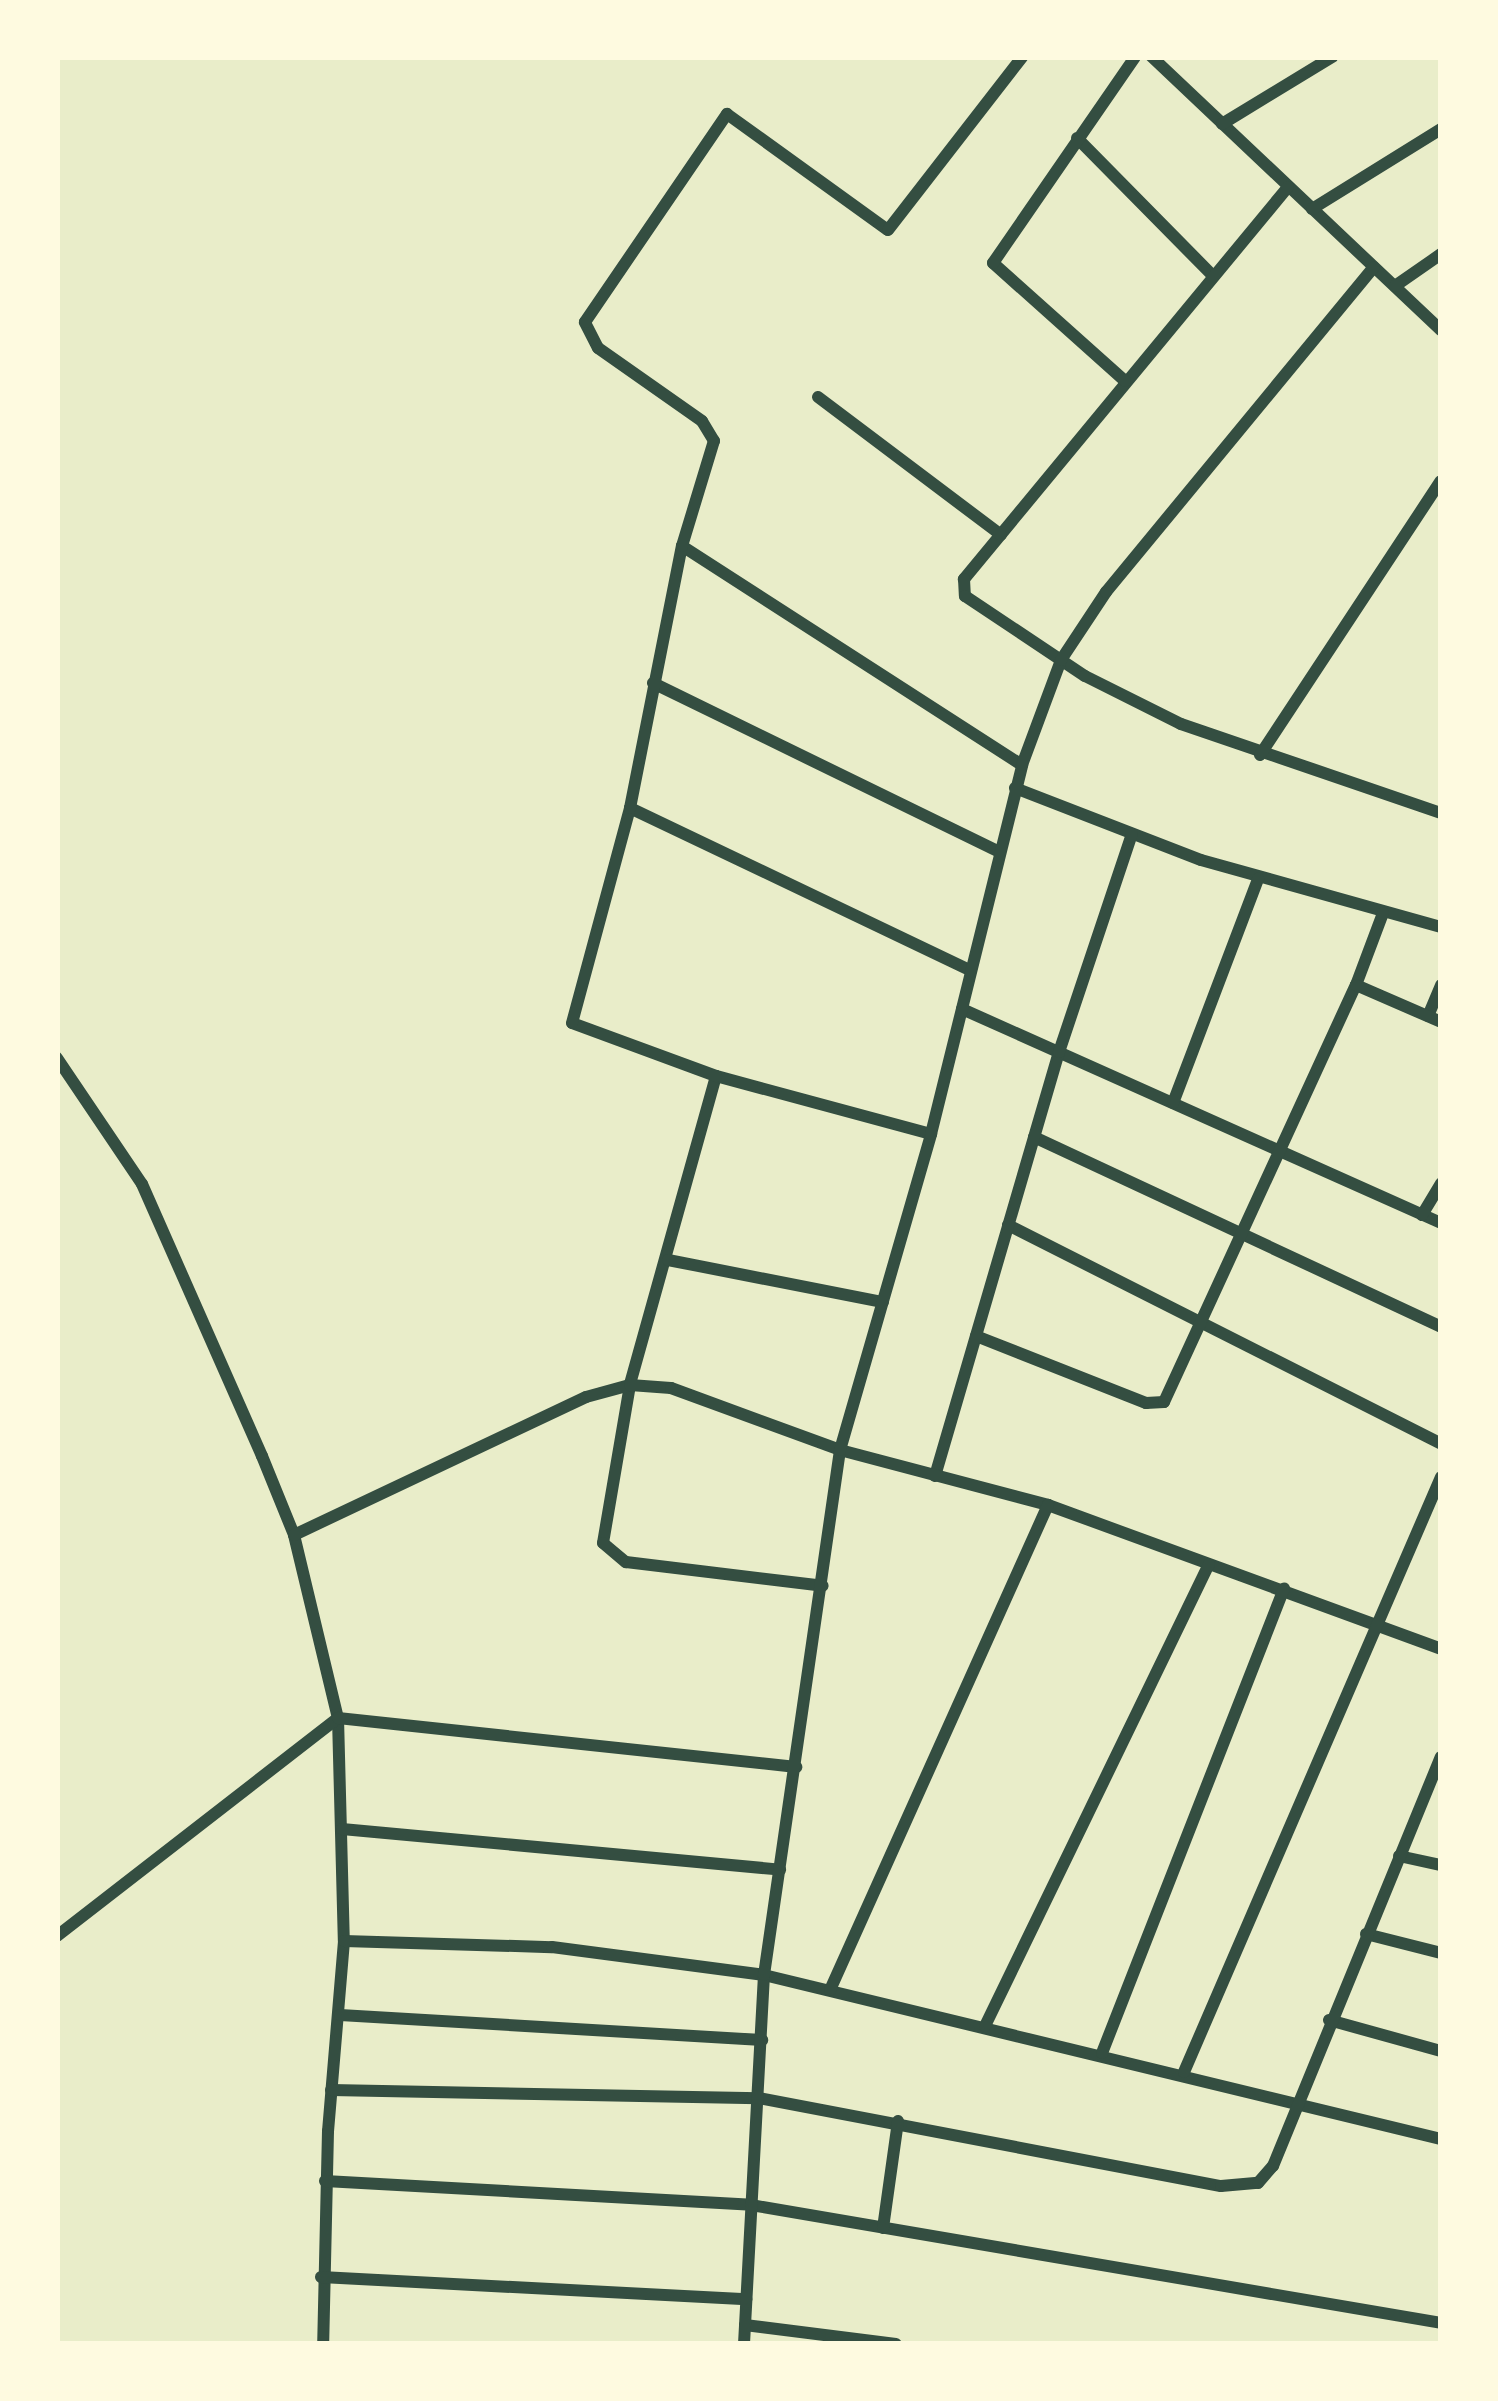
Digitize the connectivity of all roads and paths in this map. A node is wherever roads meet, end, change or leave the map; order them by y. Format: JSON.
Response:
{"nodes":[{"id":1,"x":1022,"y":57,"type":"edge"},
{"id":2,"x":1135,"y":57,"type":"edge"},
{"id":3,"x":1152,"y":57,"type":"edge"},
{"id":4,"x":1332,"y":57,"type":"edge"},
{"id":5,"x":1222,"y":124,"type":"junction"},
{"id":6,"x":1441,"y":129,"type":"edge"},
{"id":7,"x":1077,"y":138,"type":"junction"},
{"id":8,"x":1288,"y":187,"type":"junction"},
{"id":9,"x":1312,"y":209,"type":"junction"},
{"id":10,"x":1441,"y":254,"type":"edge"},
{"id":11,"x":1374,"y":267,"type":"junction"},
{"id":12,"x":1213,"y":276,"type":"junction"},
{"id":13,"x":1395,"y":286,"type":"junction"},
{"id":14,"x":1441,"y":330,"type":"edge"},
{"id":15,"x":1125,"y":381,"type":"junction"},
{"id":16,"x":818,"y":397,"type":"dead end"},
{"id":17,"x":1441,"y":481,"type":"edge"},
{"id":18,"x":1000,"y":535,"type":"junction"},
{"id":19,"x":682,"y":546,"type":"junction"},
{"id":20,"x":1061,"y":661,"type":"junction"},
{"id":21,"x":652,"y":682,"type":"junction"},
{"id":22,"x":1261,"y":755,"type":"junction"},
{"id":23,"x":1022,"y":764,"type":"junction"},
{"id":24,"x":1015,"y":788,"type":"junction"},
{"id":25,"x":630,"y":808,"type":"junction"},
{"id":26,"x":1441,"y":813,"type":"edge"},
{"id":27,"x":1132,"y":835,"type":"junction"},
{"id":28,"x":997,"y":851,"type":"junction"},
{"id":29,"x":1258,"y":879,"type":"junction"},
{"id":30,"x":1382,"y":913,"type":"junction"},
{"id":31,"x":1441,"y":928,"type":"edge"},
{"id":32,"x":970,"y":970,"type":"junction"},
{"id":33,"x":1356,"y":985,"type":"junction"},
{"id":34,"x":1441,"y":986,"type":"edge"},
{"id":35,"x":962,"y":1009,"type":"junction"},
{"id":36,"x":1434,"y":1019,"type":"edge"},
{"id":37,"x":1059,"y":1052,"type":"junction"},
{"id":38,"x":57,"y":1058,"type":"edge"},
{"id":39,"x":716,"y":1076,"type":"junction"},
{"id":40,"x":1173,"y":1103,"type":"junction"},
{"id":41,"x":931,"y":1134,"type":"junction"},
{"id":42,"x":1034,"y":1137,"type":"junction"},
{"id":43,"x":1279,"y":1150,"type":"junction"},
{"id":44,"x":1441,"y":1183,"type":"edge"},
{"id":45,"x":1422,"y":1215,"type":"junction"},
{"id":46,"x":1441,"y":1223,"type":"edge"},
{"id":47,"x":1008,"y":1225,"type":"junction"},
{"id":48,"x":1237,"y":1234,"type":"junction"},
{"id":49,"x":668,"y":1259,"type":"junction"},
{"id":50,"x":883,"y":1302,"type":"junction"},
{"id":51,"x":1199,"y":1322,"type":"junction"},
{"id":52,"x":1441,"y":1328,"type":"edge"},
{"id":53,"x":976,"y":1336,"type":"junction"},
{"id":54,"x":630,"y":1385,"type":"junction"},
{"id":55,"x":1441,"y":1444,"type":"edge"},
{"id":56,"x":840,"y":1450,"type":"junction"},
{"id":57,"x":935,"y":1476,"type":"junction"},
{"id":58,"x":1441,"y":1478,"type":"edge"},
{"id":59,"x":1048,"y":1505,"type":"junction"},
{"id":60,"x":294,"y":1535,"type":"junction"},
{"id":61,"x":1209,"y":1564,"type":"junction"},
{"id":62,"x":823,"y":1586,"type":"junction"},
{"id":63,"x":1284,"y":1588,"type":"junction"},
{"id":64,"x":1382,"y":1623,"type":"junction"},
{"id":65,"x":1441,"y":1649,"type":"edge"},
{"id":66,"x":338,"y":1718,"type":"junction"},
{"id":67,"x":1441,"y":1757,"type":"edge"},
{"id":68,"x":796,"y":1767,"type":"junction"},
{"id":69,"x":342,"y":1829,"type":"junction"},
{"id":70,"x":1399,"y":1856,"type":"junction"},
{"id":71,"x":1441,"y":1865,"type":"edge"},
{"id":72,"x":780,"y":1870,"type":"junction"},
{"id":73,"x":1366,"y":1934,"type":"junction"},
{"id":74,"x":57,"y":1936,"type":"edge"},
{"id":75,"x":344,"y":1940,"type":"junction"},
{"id":76,"x":1441,"y":1954,"type":"edge"},
{"id":77,"x":764,"y":1975,"type":"junction"},
{"id":78,"x":830,"y":1990,"type":"junction"},
{"id":79,"x":340,"y":2014,"type":"junction"},
{"id":80,"x":1329,"y":2020,"type":"junction"},
{"id":81,"x":985,"y":2026,"type":"junction"},
{"id":82,"x":762,"y":2040,"type":"junction"},
{"id":83,"x":1441,"y":2051,"type":"edge"},
{"id":84,"x":1102,"y":2053,"type":"junction"},
{"id":85,"x":1184,"y":2072,"type":"junction"},
{"id":86,"x":331,"y":2090,"type":"junction"},
{"id":87,"x":759,"y":2098,"type":"junction"},
{"id":88,"x":1296,"y":2098,"type":"junction"},
{"id":89,"x":898,"y":2121,"type":"junction"},
{"id":90,"x":1441,"y":2139,"type":"edge"},
{"id":91,"x":325,"y":2181,"type":"junction"},
{"id":92,"x":751,"y":2205,"type":"junction"},
{"id":93,"x":883,"y":2228,"type":"junction"},
{"id":94,"x":321,"y":2277,"type":"junction"},
{"id":95,"x":746,"y":2300,"type":"junction"},
{"id":96,"x":1441,"y":2323,"type":"edge"},
{"id":97,"x":745,"y":2325,"type":"junction"},
{"id":98,"x":323,"y":2344,"type":"edge"},
{"id":99,"x":744,"y":2344,"type":"edge"},
{"id":100,"x":896,"y":2344,"type":"edge"}],
"edges":[{"from":1,"to":19,"type":"street"},
{"from":2,"to":7,"type":"street"},
{"from":3,"to":5,"type":"street"},
{"from":4,"to":5,"type":"street"},
{"from":5,"to":8,"type":"street"},
{"from":6,"to":9,"type":"street"},
{"from":7,"to":12,"type":"street"},
{"from":7,"to":15,"type":"street"},
{"from":8,"to":9,"type":"street"},
{"from":8,"to":12,"type":"street"},
{"from":9,"to":11,"type":"street"},
{"from":10,"to":13,"type":"street"},
{"from":11,"to":13,"type":"street"},
{"from":11,"to":20,"type":"street"},
{"from":12,"to":15,"type":"street"},
{"from":13,"to":14,"type":"street"},
{"from":15,"to":18,"type":"street"},
{"from":16,"to":18,"type":"street"},
{"from":17,"to":22,"type":"street"},
{"from":18,"to":20,"type":"street"},
{"from":19,"to":21,"type":"street"},
{"from":19,"to":23,"type":"street"},
{"from":20,"to":22,"type":"street"},
{"from":20,"to":23,"type":"street"},
{"from":21,"to":25,"type":"street"},
{"from":21,"to":28,"type":"street"},
{"from":22,"to":26,"type":"street"},
{"from":23,"to":24,"type":"street"},
{"from":24,"to":27,"type":"street"},
{"from":24,"to":28,"type":"street"},
{"from":25,"to":32,"type":"street"},
{"from":25,"to":39,"type":"street"},
{"from":27,"to":29,"type":"street"},
{"from":27,"to":37,"type":"street"},
{"from":28,"to":32,"type":"street"},
{"from":29,"to":30,"type":"street"},
{"from":29,"to":40,"type":"street"},
{"from":30,"to":31,"type":"street"},
{"from":30,"to":33,"type":"street"},
{"from":32,"to":35,"type":"street"},
{"from":33,"to":36,"type":"street"},
{"from":33,"to":43,"type":"street"},
{"from":34,"to":36,"type":"street"},
{"from":35,"to":37,"type":"street"},
{"from":35,"to":41,"type":"street"},
{"from":37,"to":40,"type":"street"},
{"from":37,"to":42,"type":"street"},
{"from":38,"to":60,"type":"street"},
{"from":39,"to":41,"type":"street"},
{"from":39,"to":49,"type":"street"},
{"from":40,"to":43,"type":"street"},
{"from":41,"to":50,"type":"street"},
{"from":42,"to":47,"type":"street"},
{"from":42,"to":48,"type":"street"},
{"from":43,"to":45,"type":"street"},
{"from":43,"to":48,"type":"street"},
{"from":44,"to":45,"type":"street"},
{"from":45,"to":46,"type":"street"},
{"from":47,"to":51,"type":"street"},
{"from":47,"to":53,"type":"street"},
{"from":48,"to":51,"type":"street"},
{"from":48,"to":52,"type":"street"},
{"from":49,"to":50,"type":"street"},
{"from":49,"to":54,"type":"street"},
{"from":50,"to":56,"type":"street"},
{"from":51,"to":53,"type":"street"},
{"from":51,"to":55,"type":"street"},
{"from":53,"to":57,"type":"street"},
{"from":54,"to":56,"type":"street"},
{"from":54,"to":60,"type":"street"},
{"from":54,"to":62,"type":"street"},
{"from":56,"to":57,"type":"street"},
{"from":56,"to":62,"type":"street"},
{"from":57,"to":59,"type":"street"},
{"from":58,"to":64,"type":"street"},
{"from":59,"to":61,"type":"street"},
{"from":59,"to":78,"type":"street"},
{"from":60,"to":66,"type":"street"},
{"from":61,"to":63,"type":"street"},
{"from":61,"to":81,"type":"street"},
{"from":62,"to":68,"type":"street"},
{"from":63,"to":64,"type":"street"},
{"from":63,"to":84,"type":"street"},
{"from":64,"to":65,"type":"street"},
{"from":64,"to":85,"type":"street"},
{"from":66,"to":68,"type":"street"},
{"from":66,"to":69,"type":"street"},
{"from":66,"to":74,"type":"street"},
{"from":67,"to":70,"type":"street"},
{"from":68,"to":72,"type":"street"},
{"from":69,"to":72,"type":"street"},
{"from":69,"to":75,"type":"street"},
{"from":70,"to":71,"type":"street"},
{"from":70,"to":73,"type":"street"},
{"from":72,"to":77,"type":"street"},
{"from":73,"to":76,"type":"street"},
{"from":73,"to":80,"type":"street"},
{"from":75,"to":77,"type":"street"},
{"from":75,"to":79,"type":"street"},
{"from":77,"to":78,"type":"street"},
{"from":77,"to":82,"type":"street"},
{"from":78,"to":81,"type":"street"},
{"from":79,"to":82,"type":"street"},
{"from":79,"to":86,"type":"street"},
{"from":80,"to":83,"type":"street"},
{"from":80,"to":88,"type":"street"},
{"from":81,"to":84,"type":"street"},
{"from":82,"to":87,"type":"street"},
{"from":84,"to":85,"type":"street"},
{"from":85,"to":88,"type":"street"},
{"from":86,"to":87,"type":"street"},
{"from":86,"to":91,"type":"street"},
{"from":87,"to":89,"type":"street"},
{"from":87,"to":92,"type":"street"},
{"from":88,"to":89,"type":"street"},
{"from":88,"to":90,"type":"street"},
{"from":89,"to":93,"type":"street"},
{"from":91,"to":92,"type":"street"},
{"from":91,"to":94,"type":"street"},
{"from":92,"to":93,"type":"street"},
{"from":92,"to":95,"type":"street"},
{"from":93,"to":96,"type":"street"},
{"from":94,"to":95,"type":"street"},
{"from":94,"to":98,"type":"street"},
{"from":95,"to":97,"type":"street"},
{"from":97,"to":99,"type":"street"},
{"from":97,"to":100,"type":"street"}]}
